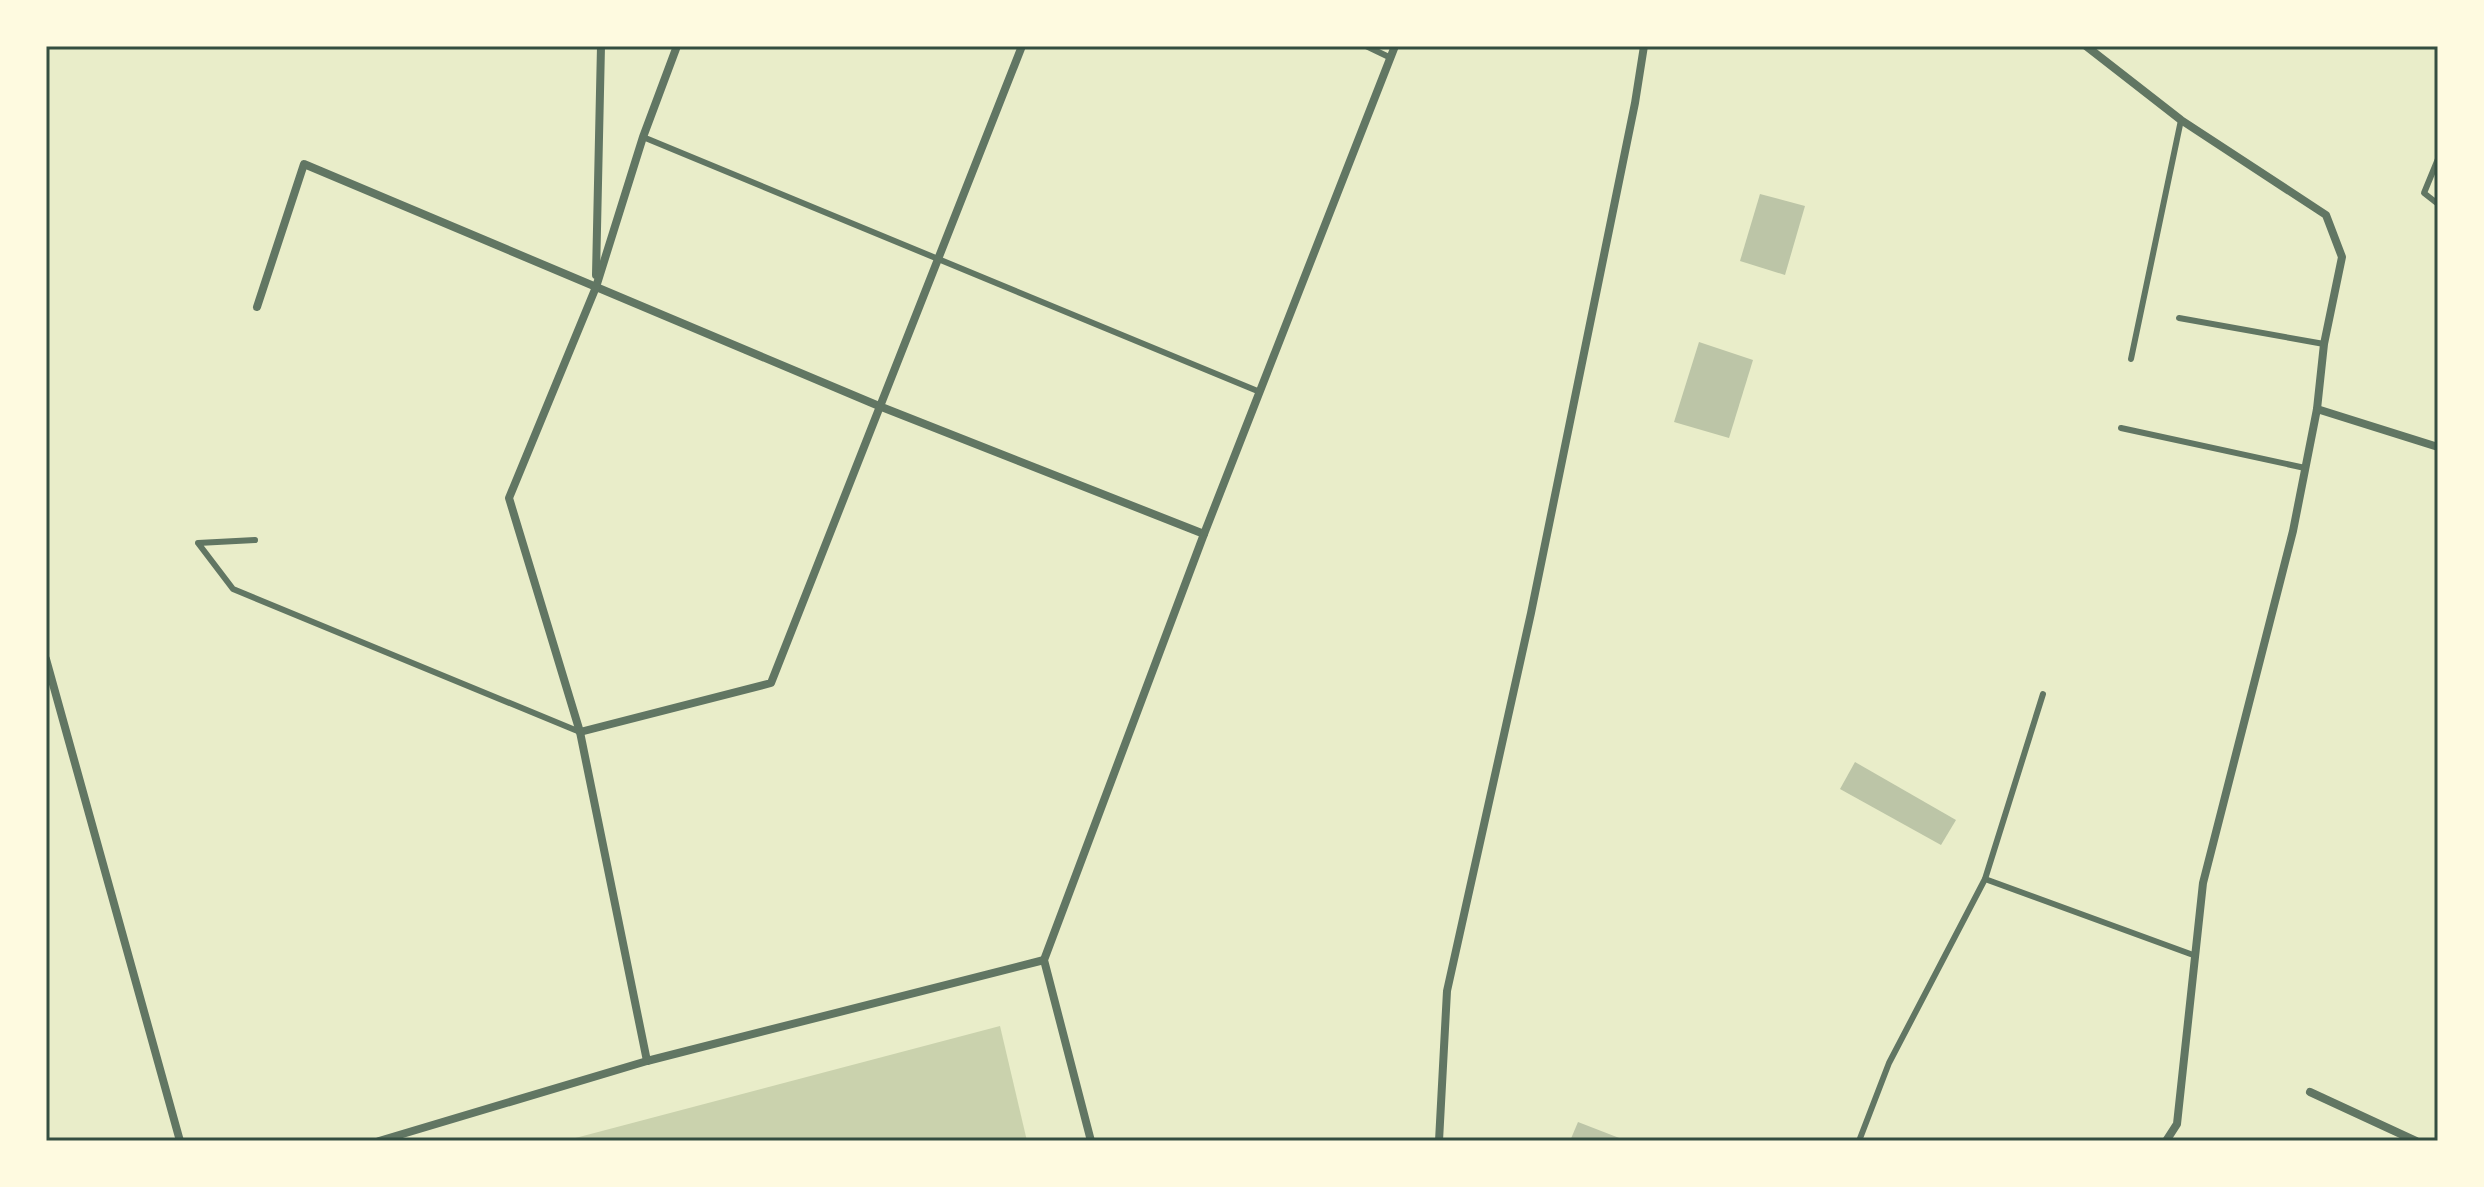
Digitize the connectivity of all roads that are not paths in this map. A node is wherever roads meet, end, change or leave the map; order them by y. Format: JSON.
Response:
{"nodes":[{"id":1,"x":601,"y":46,"type":"edge"},
{"id":2,"x":677,"y":46,"type":"edge"},
{"id":3,"x":1022,"y":46,"type":"edge"},
{"id":4,"x":1366,"y":46,"type":"edge"},
{"id":5,"x":1395,"y":46,"type":"edge"},
{"id":6,"x":1644,"y":46,"type":"edge"},
{"id":7,"x":2086,"y":46,"type":"edge"},
{"id":8,"x":1391,"y":58,"type":"junction"},
{"id":9,"x":2181,"y":120,"type":"junction"},
{"id":10,"x":643,"y":137,"type":"junction"},
{"id":11,"x":2438,"y":159,"type":"edge"},
{"id":12,"x":2438,"y":204,"type":"edge"},
{"id":13,"x":937,"y":260,"type":"junction"},
{"id":14,"x":596,"y":287,"type":"junction"},
{"id":15,"x":257,"y":307,"type":"dead end"},
{"id":16,"x":2179,"y":318,"type":"dead end"},
{"id":17,"x":2324,"y":344,"type":"junction"},
{"id":18,"x":2131,"y":359,"type":"dead end"},
{"id":19,"x":1260,"y":392,"type":"junction"},
{"id":20,"x":879,"y":406,"type":"junction"},
{"id":21,"x":2317,"y":409,"type":"junction"},
{"id":22,"x":2121,"y":428,"type":"dead end"},
{"id":23,"x":2438,"y":447,"type":"edge"},
{"id":24,"x":2305,"y":468,"type":"junction"},
{"id":25,"x":1204,"y":534,"type":"junction"},
{"id":26,"x":255,"y":540,"type":"dead end"},
{"id":27,"x":46,"y":659,"type":"edge"},
{"id":28,"x":2043,"y":694,"type":"dead end"},
{"id":29,"x":580,"y":732,"type":"junction"},
{"id":30,"x":1985,"y":879,"type":"junction"},
{"id":31,"x":2196,"y":956,"type":"junction"},
{"id":32,"x":1044,"y":960,"type":"junction"},
{"id":33,"x":647,"y":1061,"type":"junction"},
{"id":34,"x":2310,"y":1092,"type":"dead end"},
{"id":35,"x":180,"y":1141,"type":"edge"},
{"id":36,"x":379,"y":1141,"type":"edge"},
{"id":37,"x":1091,"y":1141,"type":"edge"},
{"id":38,"x":1439,"y":1141,"type":"edge"},
{"id":39,"x":1859,"y":1141,"type":"edge"},
{"id":40,"x":2166,"y":1141,"type":"edge"},
{"id":41,"x":2416,"y":1141,"type":"edge"}],
"edges":[{"from":1,"to":14,"type":"street"},
{"from":2,"to":10,"type":"street"},
{"from":3,"to":13,"type":"street"},
{"from":4,"to":8,"type":"lane"},
{"from":5,"to":8,"type":"street"},
{"from":6,"to":38,"type":"street"},
{"from":7,"to":9,"type":"street"},
{"from":8,"to":19,"type":"street"},
{"from":9,"to":17,"type":"street"},
{"from":9,"to":18,"type":"lane"},
{"from":10,"to":13,"type":"lane"},
{"from":10,"to":14,"type":"street"},
{"from":11,"to":12,"type":"lane"},
{"from":13,"to":19,"type":"lane"},
{"from":13,"to":20,"type":"street"},
{"from":14,"to":15,"type":"street"},
{"from":14,"to":20,"type":"street"},
{"from":14,"to":29,"type":"street"},
{"from":16,"to":17,"type":"lane"},
{"from":17,"to":21,"type":"street"},
{"from":19,"to":25,"type":"street"},
{"from":20,"to":25,"type":"street"},
{"from":20,"to":29,"type":"street"},
{"from":21,"to":23,"type":"street"},
{"from":21,"to":24,"type":"street"},
{"from":22,"to":24,"type":"lane"},
{"from":24,"to":31,"type":"street"},
{"from":25,"to":32,"type":"street"},
{"from":26,"to":29,"type":"lane"},
{"from":27,"to":35,"type":"street"},
{"from":28,"to":30,"type":"lane"},
{"from":29,"to":33,"type":"street"},
{"from":30,"to":31,"type":"lane"},
{"from":30,"to":39,"type":"lane"},
{"from":31,"to":40,"type":"street"},
{"from":32,"to":33,"type":"street"},
{"from":32,"to":37,"type":"street"},
{"from":33,"to":36,"type":"street"},
{"from":34,"to":41,"type":"street"}]}
